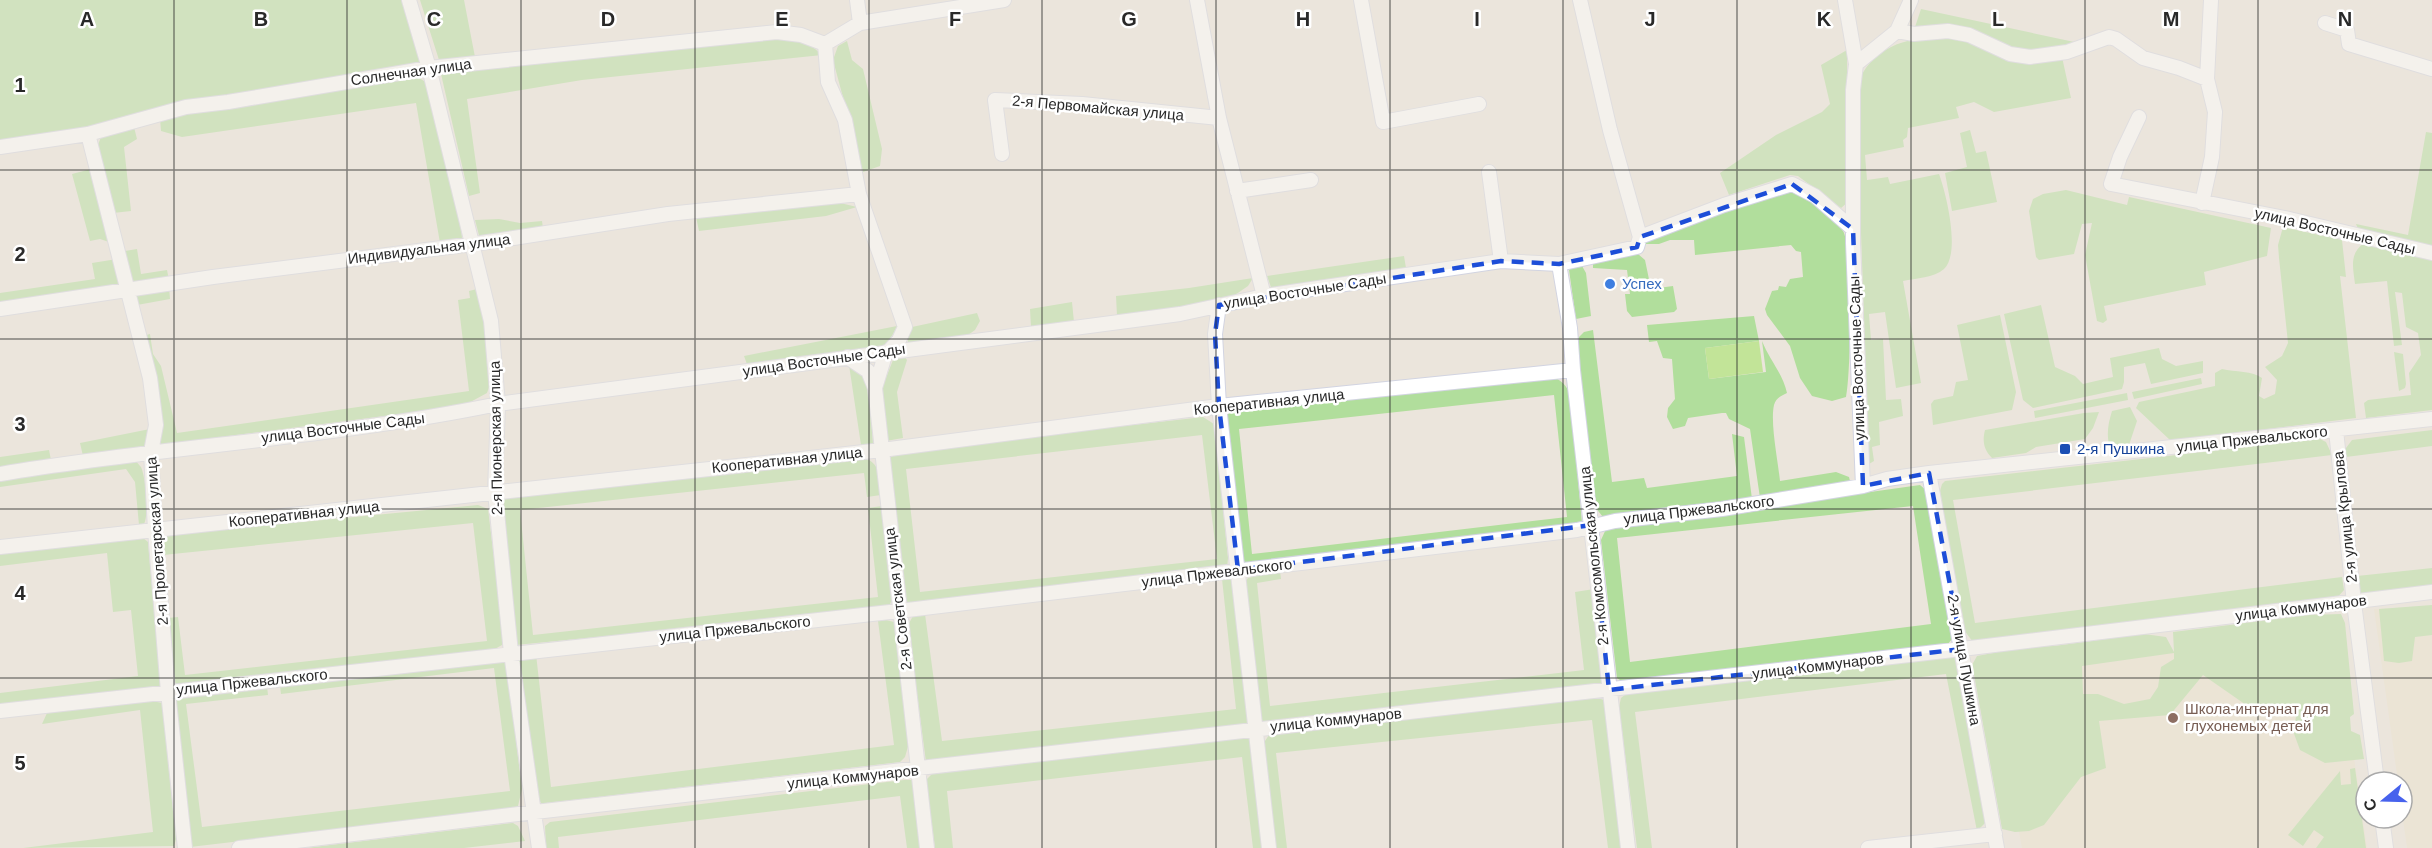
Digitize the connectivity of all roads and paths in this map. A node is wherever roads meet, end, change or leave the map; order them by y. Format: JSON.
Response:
{"nodes":[{"id":1,"x":409,"y":0,"type":"edge"},
{"id":2,"x":857,"y":0,"type":"edge"},
{"id":3,"x":1004,"y":0,"type":"edge"},
{"id":4,"x":1197,"y":0,"type":"edge"},
{"id":5,"x":1361,"y":0,"type":"edge"},
{"id":6,"x":1580,"y":0,"type":"edge"},
{"id":7,"x":1845,"y":0,"type":"edge"},
{"id":8,"x":1911,"y":0,"type":"edge"},
{"id":9,"x":2211,"y":0,"type":"edge"},
{"id":10,"x":860,"y":23,"type":"junction"},
{"id":11,"x":2325,"y":23,"type":"dead end"},
{"id":12,"x":1897,"y":31,"type":"junction"},
{"id":13,"x":825,"y":44,"type":"junction"},
{"id":14,"x":1856,"y":64,"type":"junction"},
{"id":15,"x":429,"y":68,"type":"junction"},
{"id":16,"x":2432,"y":69,"type":"edge"},
{"id":17,"x":2207,"y":79,"type":"junction"},
{"id":18,"x":1479,"y":104,"type":"dead end"},
{"id":19,"x":2139,"y":117,"type":"dead end"},
{"id":20,"x":1219,"y":118,"type":"junction"},
{"id":21,"x":88,"y":134,"type":"junction"},
{"id":22,"x":0,"y":147,"type":"edge"},
{"id":23,"x":1002,"y":154,"type":"dead end"},
{"id":24,"x":1489,"y":172,"type":"dead end"},
{"id":25,"x":1311,"y":180,"type":"dead end"},
{"id":26,"x":1237,"y":191,"type":"junction"},
{"id":27,"x":859,"y":194,"type":"junction"},
{"id":28,"x":2202,"y":203,"type":"junction"},
{"id":29,"x":1853,"y":229,"type":"junction"},
{"id":30,"x":1640,"y":237,"type":"junction"},
{"id":31,"x":472,"y":244,"type":"junction"},
{"id":32,"x":2432,"y":253,"type":"edge"},
{"id":33,"x":1501,"y":261,"type":"junction"},
{"id":34,"x":1559,"y":264,"type":"junction"},
{"id":35,"x":130,"y":291,"type":"junction"},
{"id":36,"x":1264,"y":296,"type":"junction"},
{"id":37,"x":1218,"y":305,"type":"junction"},
{"id":38,"x":0,"y":309,"type":"edge"},
{"id":39,"x":888,"y":351,"type":"junction"},
{"id":40,"x":847,"y":357,"type":"junction"},
{"id":41,"x":1573,"y":370,"type":"junction"},
{"id":42,"x":875,"y":388,"type":"junction"},
{"id":43,"x":498,"y":404,"type":"junction"},
{"id":44,"x":1219,"y":406,"type":"junction"},
{"id":45,"x":2432,"y":419,"type":"edge"},
{"id":46,"x":2336,"y":430,"type":"junction"},
{"id":47,"x":882,"y":450,"type":"junction"},
{"id":48,"x":151,"y":452,"type":"junction"},
{"id":49,"x":1929,"y":472,"type":"junction"},
{"id":50,"x":0,"y":474,"type":"edge"},
{"id":51,"x":1863,"y":486,"type":"junction"},
{"id":52,"x":495,"y":492,"type":"junction"},
{"id":53,"x":1592,"y":525,"type":"junction"},
{"id":54,"x":155,"y":530,"type":"junction"},
{"id":55,"x":0,"y":547,"type":"edge"},
{"id":56,"x":1238,"y":570,"type":"junction"},
{"id":57,"x":2432,"y":592,"type":"edge"},
{"id":58,"x":2354,"y":603,"type":"junction"},
{"id":59,"x":899,"y":611,"type":"junction"},
{"id":60,"x":1962,"y":650,"type":"junction"},
{"id":61,"x":511,"y":653,"type":"junction"},
{"id":62,"x":1609,"y":690,"type":"junction"},
{"id":63,"x":168,"y":692,"type":"junction"},
{"id":64,"x":0,"y":711,"type":"edge"},
{"id":65,"x":1256,"y":729,"type":"junction"},
{"id":66,"x":919,"y":770,"type":"junction"},
{"id":67,"x":2375,"y":770,"type":"edge"},
{"id":68,"x":535,"y":812,"type":"junction"},
{"id":69,"x":2384,"y":830,"type":"edge"},
{"id":70,"x":1995,"y":834,"type":"junction"},
{"id":71,"x":185,"y":848,"type":"edge"},
{"id":72,"x":239,"y":848,"type":"edge"},
{"id":73,"x":539,"y":848,"type":"edge"},
{"id":74,"x":927,"y":848,"type":"edge"},
{"id":75,"x":1269,"y":848,"type":"edge"},
{"id":76,"x":1628,"y":848,"type":"edge"},
{"id":77,"x":1868,"y":848,"type":"edge"},
{"id":78,"x":1997,"y":848,"type":"edge"},
{"id":79,"x":2386,"y":848,"type":"edge"}],
"edges":[{"from":1,"to":15,"type":"street","name":"2-я Пионерская улица"},
{"from":2,"to":10,"type":"street"},
{"from":3,"to":10,"type":"street"},
{"from":4,"to":20,"type":"street"},
{"from":5,"to":18,"type":"street"},
{"from":6,"to":30,"type":"street"},
{"from":7,"to":14,"type":"street","name":"улица Восточные Сады"},
{"from":8,"to":12,"type":"street"},
{"from":9,"to":17,"type":"street"},
{"from":10,"to":13,"type":"street"},
{"from":11,"to":16,"type":"street"},
{"from":12,"to":14,"type":"street"},
{"from":12,"to":17,"type":"street"},
{"from":13,"to":15,"type":"street","name":"Солнечная улица"},
{"from":13,"to":27,"type":"street","name":"2-я Советская улица"},
{"from":14,"to":29,"type":"street","name":"улица Восточные Сады"},
{"from":15,"to":21,"type":"street","name":"Солнечная улица"},
{"from":15,"to":31,"type":"street","name":"2-я Пионерская улица"},
{"from":17,"to":28,"type":"street"},
{"from":19,"to":28,"type":"street","name":"улица Восточные Сады"},
{"from":20,"to":23,"type":"street","name":"2-я Первомайская улица"},
{"from":20,"to":26,"type":"street"},
{"from":21,"to":22,"type":"street","name":"Солнечная улица"},
{"from":21,"to":35,"type":"street","name":"2-я Пролетарская улица"},
{"from":24,"to":33,"type":"street"},
{"from":25,"to":26,"type":"street"},
{"from":26,"to":36,"type":"street"},
{"from":27,"to":31,"type":"street","name":"Индивидуальная улица"},
{"from":27,"to":39,"type":"street","name":"2-я Советская улица"},
{"from":28,"to":32,"type":"street","name":"улица Восточные Сады"},
{"from":29,"to":30,"type":"street","name":"улица Восточные Сады"},
{"from":29,"to":51,"type":"street","name":"улица Восточные Сады"},
{"from":30,"to":34,"type":"street","name":"улица Восточные Сады"},
{"from":31,"to":35,"type":"street","name":"Индивидуальная улица"},
{"from":31,"to":43,"type":"street","name":"2-я Пионерская улица"},
{"from":33,"to":34,"type":"street","name":"улица Восточные Сады"},
{"from":33,"to":36,"type":"street","name":"улица Восточные Сады"},
{"from":34,"to":41,"type":"street","name":"2-я Комсомольская улица"},
{"from":35,"to":38,"type":"street","name":"Индивидуальная улица"},
{"from":35,"to":48,"type":"street","name":"2-я Пролетарская улица"},
{"from":36,"to":37,"type":"street","name":"улица Восточные Сады"},
{"from":37,"to":39,"type":"street","name":"улица Восточные Сады"},
{"from":37,"to":44,"type":"street"},
{"from":39,"to":40,"type":"street","name":"улица Восточные Сады"},
{"from":39,"to":42,"type":"street","name":"2-я Советская улица"},
{"from":40,"to":42,"type":"street"},
{"from":40,"to":43,"type":"street","name":"улица Восточные Сады"},
{"from":41,"to":44,"type":"street","name":"Кооперативная улица"},
{"from":41,"to":53,"type":"street","name":"2-я Комсомольская улица"},
{"from":42,"to":47,"type":"street","name":"2-я Советская улица"},
{"from":43,"to":48,"type":"street","name":"улица Восточные Сады"},
{"from":43,"to":52,"type":"street","name":"2-я Пионерская улица"},
{"from":44,"to":47,"type":"street","name":"Кооперативная улица"},
{"from":44,"to":56,"type":"street"},
{"from":45,"to":46,"type":"street","name":"улица Пржевальского"},
{"from":46,"to":49,"type":"street","name":"улица Пржевальского"},
{"from":46,"to":58,"type":"street","name":"2-я улица Крылова"},
{"from":47,"to":52,"type":"street","name":"Кооперативная улица"},
{"from":47,"to":59,"type":"street","name":"2-я Советская улица"},
{"from":48,"to":50,"type":"street","name":"улица Восточные Сады"},
{"from":48,"to":54,"type":"street","name":"2-я Пролетарская улица"},
{"from":49,"to":51,"type":"street","name":"улица Пржевальского"},
{"from":49,"to":60,"type":"street","name":"2-я улица Пушкина"},
{"from":51,"to":53,"type":"street","name":"улица Пржевальского"},
{"from":52,"to":54,"type":"street","name":"Кооперативная улица"},
{"from":52,"to":61,"type":"street","name":"2-я Пионерская улица"},
{"from":53,"to":56,"type":"street","name":"улица Пржевальского"},
{"from":53,"to":62,"type":"street","name":"2-я Комсомольская улица"},
{"from":54,"to":55,"type":"street","name":"Кооперативная улица"},
{"from":54,"to":63,"type":"street","name":"2-я Пролетарская улица"},
{"from":56,"to":59,"type":"street","name":"улица Пржевальского"},
{"from":56,"to":65,"type":"street"},
{"from":57,"to":58,"type":"street","name":"улица Коммунаров"},
{"from":58,"to":60,"type":"street","name":"улица Коммунаров"},
{"from":58,"to":67,"type":"street","name":"2-я улица Крылова"},
{"from":59,"to":61,"type":"street","name":"улица Пржевальского"},
{"from":59,"to":66,"type":"street","name":"2-я Советская улица"},
{"from":60,"to":62,"type":"street","name":"улица Коммунаров"},
{"from":60,"to":70,"type":"street","name":"2-я улица Пушкина"},
{"from":61,"to":63,"type":"street","name":"улица Пржевальского"},
{"from":61,"to":68,"type":"street","name":"2-я Пионерская улица"},
{"from":62,"to":65,"type":"street","name":"улица Коммунаров"},
{"from":62,"to":76,"type":"street","name":"2-я Комсомольская улица"},
{"from":63,"to":64,"type":"street","name":"улица Пржевальского"},
{"from":63,"to":71,"type":"street","name":"2-я Пролетарская улица"},
{"from":65,"to":66,"type":"street","name":"улица Коммунаров"},
{"from":65,"to":75,"type":"street"},
{"from":66,"to":68,"type":"street","name":"улица Коммунаров"},
{"from":66,"to":74,"type":"street","name":"2-я Советская улица"},
{"from":68,"to":72,"type":"street","name":"улица Коммунаров"},
{"from":68,"to":73,"type":"street","name":"2-я Пионерская улица"},
{"from":69,"to":79,"type":"street"},
{"from":70,"to":77,"type":"street"},
{"from":70,"to":78,"type":"street","name":"2-я улица Пушкина"}]}
